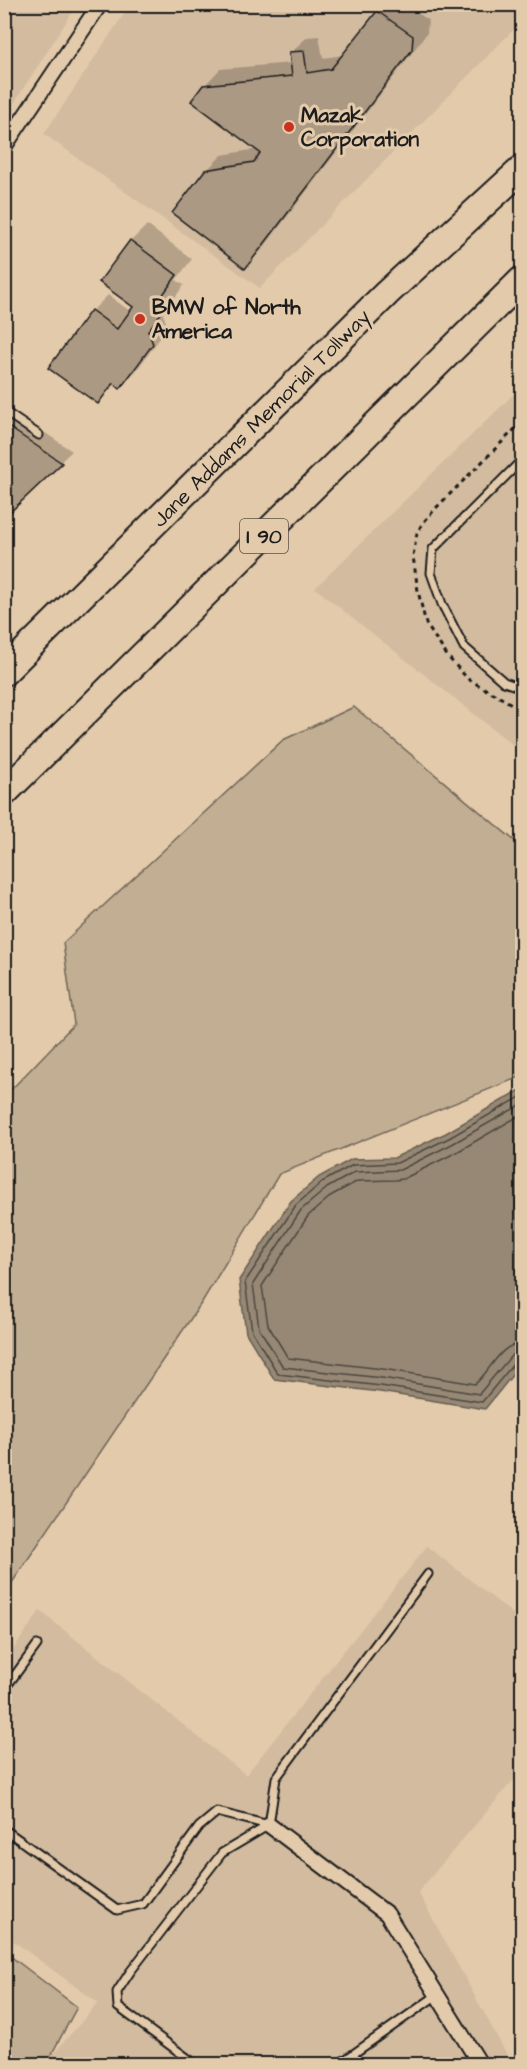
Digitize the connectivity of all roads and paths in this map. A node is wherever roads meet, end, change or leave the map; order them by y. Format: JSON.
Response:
{"nodes":[{"id":1,"x":100,"y":4,"type":"edge"},
{"id":2,"x":4,"y":147,"type":"edge"},
{"id":3,"x":522,"y":169,"type":"edge"},
{"id":4,"x":522,"y":280,"type":"edge"},
{"id":5,"x":4,"y":411,"type":"edge"},
{"id":6,"x":522,"y":422,"type":"edge"},
{"id":7,"x":39,"y":435,"type":"dead end"},
{"id":8,"x":522,"y":460,"type":"edge"},
{"id":9,"x":4,"y":672,"type":"edge"},
{"id":10,"x":522,"y":688,"type":"edge"},
{"id":11,"x":522,"y":710,"type":"edge"},
{"id":12,"x":4,"y":793,"type":"edge"},
{"id":13,"x":428,"y":1574,"type":"dead end"},
{"id":14,"x":37,"y":1645,"type":"dead end"},
{"id":15,"x":4,"y":1690,"type":"edge"},
{"id":16,"x":270,"y":1825,"type":"junction"},
{"id":17,"x":4,"y":1829,"type":"edge"},
{"id":18,"x":437,"y":1995,"type":"junction"},
{"id":19,"x":190,"y":2060,"type":"dead end"},
{"id":20,"x":339,"y":2064,"type":"edge"},
{"id":21,"x":480,"y":2064,"type":"edge"}],
"edges":[{"from":1,"to":2,"type":"street"},
{"from":3,"to":9,"type":"highway","name":"Jane Addams Memorial Tollway"},
{"from":4,"to":12,"type":"highway","number":"I 90"},
{"from":5,"to":7,"type":"lane"},
{"from":6,"to":11,"type":"path"},
{"from":8,"to":10,"type":"lane"},
{"from":13,"to":16,"type":"lane"},
{"from":14,"to":15,"type":"lane"},
{"from":16,"to":17,"type":"lane"},
{"from":16,"to":18,"type":"street"},
{"from":16,"to":19,"type":"lane"},
{"from":18,"to":20,"type":"lane"},
{"from":18,"to":21,"type":"street"}]}
